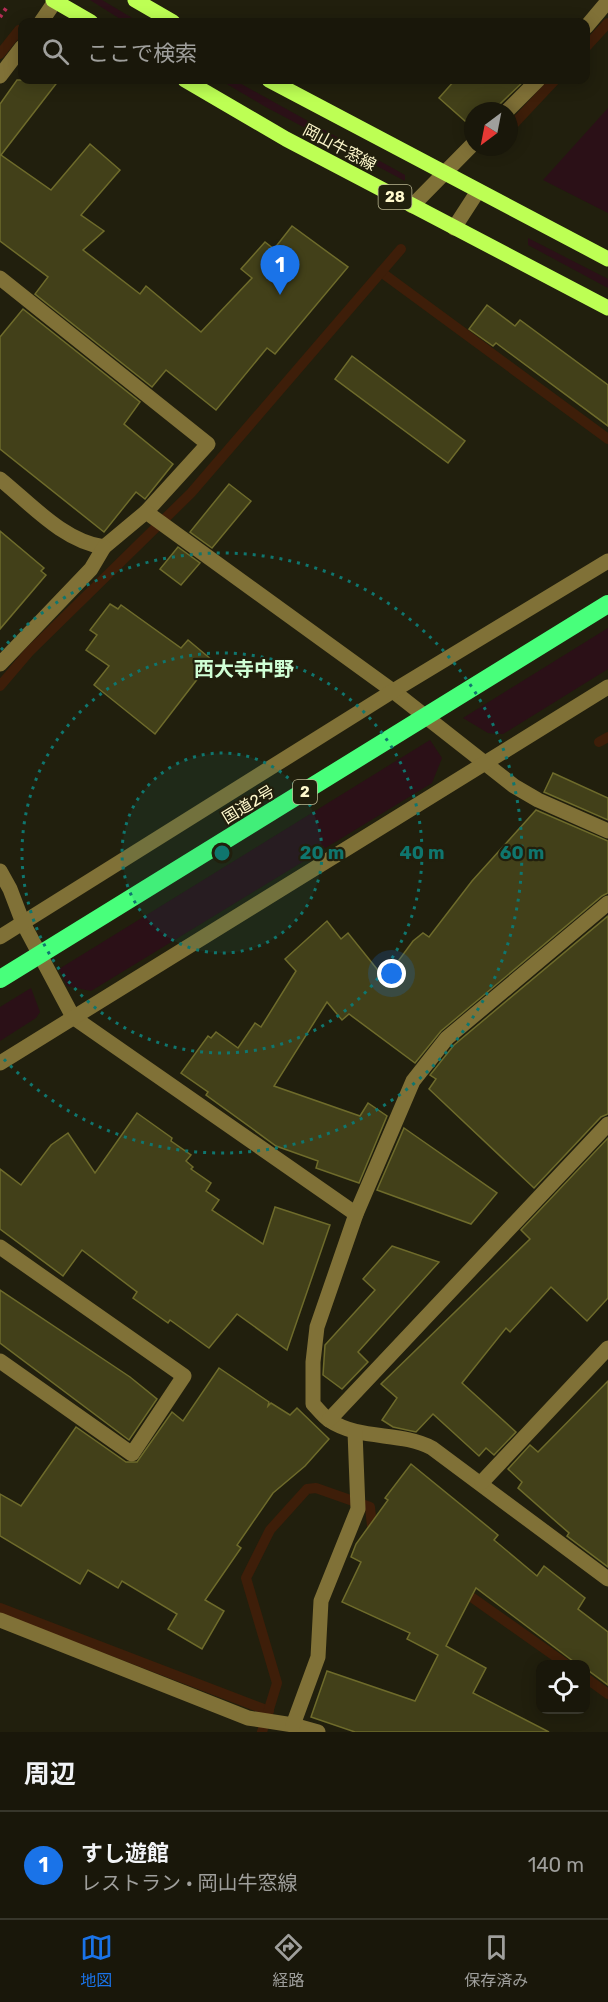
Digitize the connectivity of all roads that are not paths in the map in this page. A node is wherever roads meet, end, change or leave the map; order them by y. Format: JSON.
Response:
{"nodes":[{"id":1,"x":55,"y":0,"type":"edge"},
{"id":2,"x":135,"y":0,"type":"edge"},
{"id":3,"x":608,"y":1,"type":"edge"},
{"id":4,"x":44,"y":18,"type":"edge"},
{"id":5,"x":84,"y":18,"type":"edge"},
{"id":6,"x":166,"y":18,"type":"edge"},
{"id":7,"x":590,"y":21,"type":"edge"},
{"id":8,"x":18,"y":52,"type":"edge"},
{"id":9,"x":0,"y":76,"type":"edge"},
{"id":10,"x":192,"y":84,"type":"edge"},
{"id":11,"x":277,"y":84,"type":"edge"},
{"id":12,"x":534,"y":84,"type":"edge"},
{"id":13,"x":516,"y":102,"type":"edge"},
{"id":14,"x":464,"y":153,"type":"edge"},
{"id":15,"x":444,"y":173,"type":"junction"},
{"id":16,"x":478,"y":191,"type":"junction"},
{"id":17,"x":412,"y":206,"type":"junction"},
{"id":18,"x":454,"y":228,"type":"junction"},
{"id":19,"x":608,"y":259,"type":"edge"},
{"id":20,"x":0,"y":278,"type":"edge"},
{"id":21,"x":608,"y":308,"type":"edge"},
{"id":22,"x":0,"y":479,"type":"edge"},
{"id":23,"x":150,"y":515,"type":"junction"},
{"id":24,"x":104,"y":547,"type":"junction"},
{"id":25,"x":608,"y":561,"type":"edge"},
{"id":26,"x":608,"y":604,"type":"edge"},
{"id":27,"x":0,"y":664,"type":"edge"},
{"id":28,"x":608,"y":687,"type":"edge"},
{"id":29,"x":393,"y":691,"type":"junction"},
{"id":30,"x":487,"y":764,"type":"junction"},
{"id":31,"x":608,"y":831,"type":"edge"},
{"id":32,"x":0,"y":872,"type":"edge"},
{"id":33,"x":608,"y":903,"type":"edge"},
{"id":34,"x":23,"y":923,"type":"junction"},
{"id":35,"x":0,"y":937,"type":"edge"},
{"id":36,"x":0,"y":979,"type":"edge"},
{"id":37,"x":73,"y":1017,"type":"junction"},
{"id":38,"x":0,"y":1063,"type":"edge"},
{"id":39,"x":608,"y":1124,"type":"edge"},
{"id":40,"x":356,"y":1214,"type":"junction"},
{"id":41,"x":0,"y":1247,"type":"edge"},
{"id":42,"x":608,"y":1348,"type":"edge"},
{"id":43,"x":0,"y":1361,"type":"edge"},
{"id":44,"x":329,"y":1420,"type":"junction"},
{"id":45,"x":355,"y":1432,"type":"junction"},
{"id":46,"x":482,"y":1482,"type":"junction"},
{"id":47,"x":608,"y":1579,"type":"edge"},
{"id":48,"x":0,"y":1620,"type":"edge"},
{"id":49,"x":292,"y":1725,"type":"junction"},
{"id":50,"x":318,"y":1732,"type":"edge"}],
"edges":[{"from":1,"to":4,"type":"street"},
{"from":1,"to":5,"type":"main road"},
{"from":2,"to":6,"type":"main road"},
{"from":3,"to":7,"type":"street"},
{"from":8,"to":9,"type":"street"},
{"from":10,"to":17,"type":"main road","name":"岡山牛窓線","number":"28"},
{"from":11,"to":15,"type":"main road","name":"岡山牛窓線"},
{"from":12,"to":13,"type":"street"},
{"from":14,"to":15,"type":"street"},
{"from":15,"to":16,"type":"main road","name":"岡山牛窓線"},
{"from":15,"to":17,"type":"street"},
{"from":16,"to":18,"type":"street"},
{"from":16,"to":19,"type":"main road","name":"岡山牛窓線"},
{"from":17,"to":18,"type":"main road","name":"岡山牛窓線","number":"28"},
{"from":18,"to":21,"type":"main road","name":"岡山牛窓線","number":"28"},
{"from":20,"to":23,"type":"street"},
{"from":22,"to":24,"type":"street"},
{"from":23,"to":24,"type":"street"},
{"from":23,"to":29,"type":"street"},
{"from":24,"to":27,"type":"street"},
{"from":25,"to":29,"type":"street"},
{"from":26,"to":36,"type":"highway","name":"国道2号","number":"2","bridge":true},
{"from":28,"to":30,"type":"street"},
{"from":29,"to":30,"type":"street"},
{"from":29,"to":34,"type":"street"},
{"from":30,"to":31,"type":"street"},
{"from":30,"to":37,"type":"street"},
{"from":32,"to":34,"type":"street"},
{"from":33,"to":40,"type":"street"},
{"from":34,"to":35,"type":"street"},
{"from":34,"to":37,"type":"street"},
{"from":37,"to":38,"type":"street"},
{"from":37,"to":40,"type":"street"},
{"from":39,"to":44,"type":"street"},
{"from":40,"to":44,"type":"street"},
{"from":41,"to":43,"type":"street"},
{"from":42,"to":46,"type":"street"},
{"from":44,"to":45,"type":"street"},
{"from":45,"to":46,"type":"street"},
{"from":45,"to":49,"type":"street"},
{"from":46,"to":47,"type":"street"},
{"from":48,"to":49,"type":"street"},
{"from":49,"to":50,"type":"street"}]}
